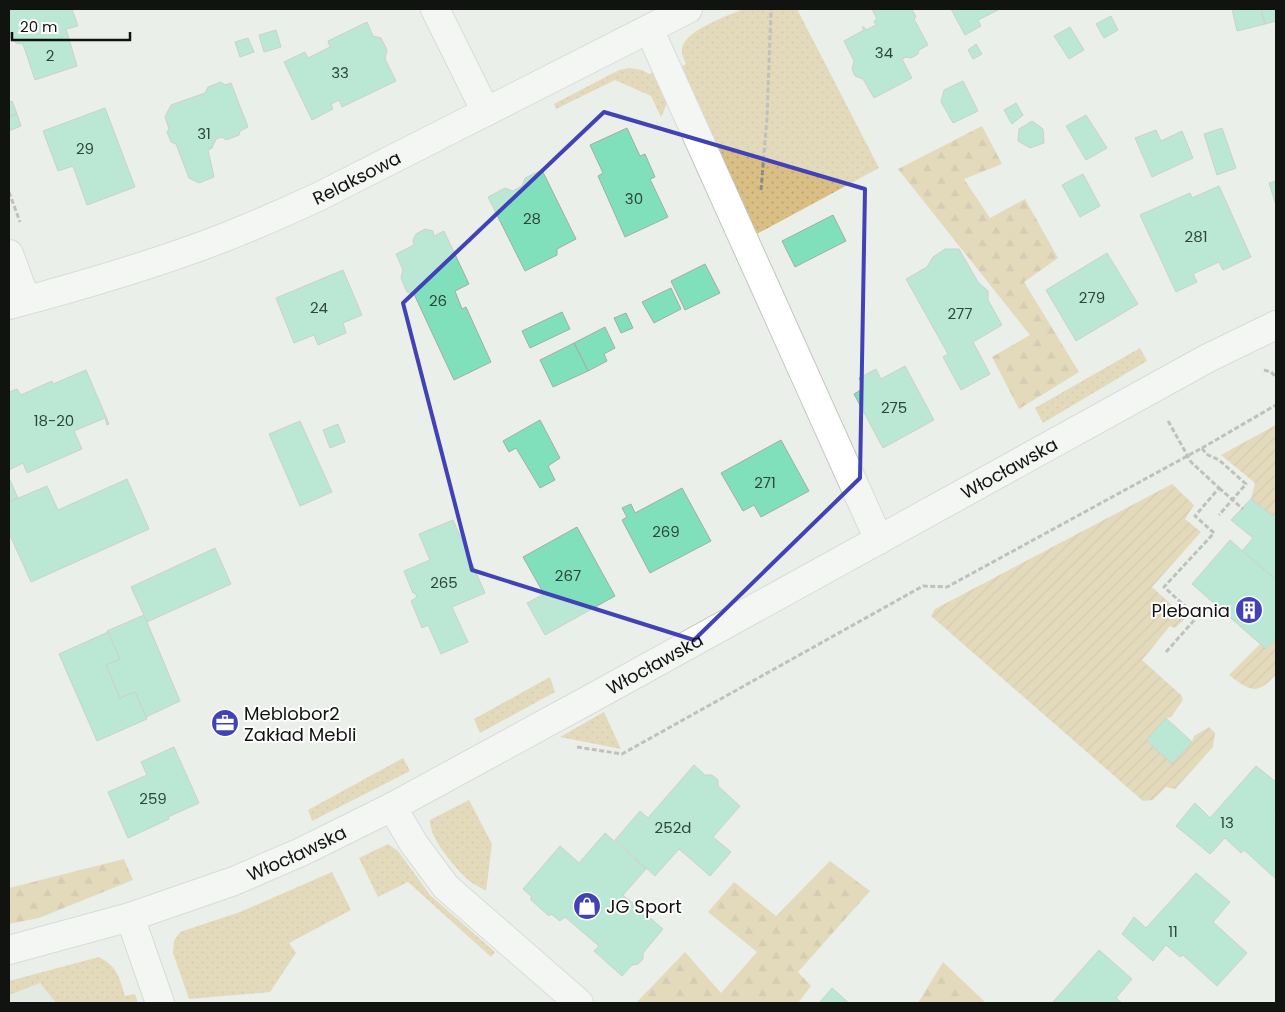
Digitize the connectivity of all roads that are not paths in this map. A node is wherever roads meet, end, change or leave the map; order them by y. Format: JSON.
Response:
{"nodes":[{"id":1,"x":435,"y":9,"type":"edge"},
{"id":2,"x":688,"y":9,"type":"edge"},
{"id":3,"x":649,"y":29,"type":"junction"},
{"id":4,"x":486,"y":112,"type":"junction"},
{"id":5,"x":9,"y":254,"type":"edge"},
{"id":6,"x":17,"y":303,"type":"edge"},
{"id":7,"x":1273,"y":331,"type":"edge"},
{"id":8,"x":879,"y":540,"type":"junction"},
{"id":9,"x":392,"y":807,"type":"junction"},
{"id":10,"x":130,"y":917,"type":"junction"},
{"id":11,"x":9,"y":950,"type":"edge"},
{"id":12,"x":160,"y":1003,"type":"edge"},
{"id":13,"x":579,"y":1003,"type":"edge"}],
"edges":[{"from":1,"to":4,"type":"street"},
{"from":2,"to":3,"type":"street","name":"Relaksowa"},
{"from":3,"to":4,"type":"street","name":"Relaksowa"},
{"from":3,"to":8,"type":"street"},
{"from":4,"to":6,"type":"street","name":"Relaksowa"},
{"from":5,"to":6,"type":"street"},
{"from":7,"to":8,"type":"street","name":"Włocławska"},
{"from":8,"to":9,"type":"street","name":"Włocławska"},
{"from":9,"to":10,"type":"street","name":"Włocławska"},
{"from":9,"to":13,"type":"street"},
{"from":10,"to":11,"type":"street","name":"Włocławska"},
{"from":10,"to":12,"type":"street"}]}
